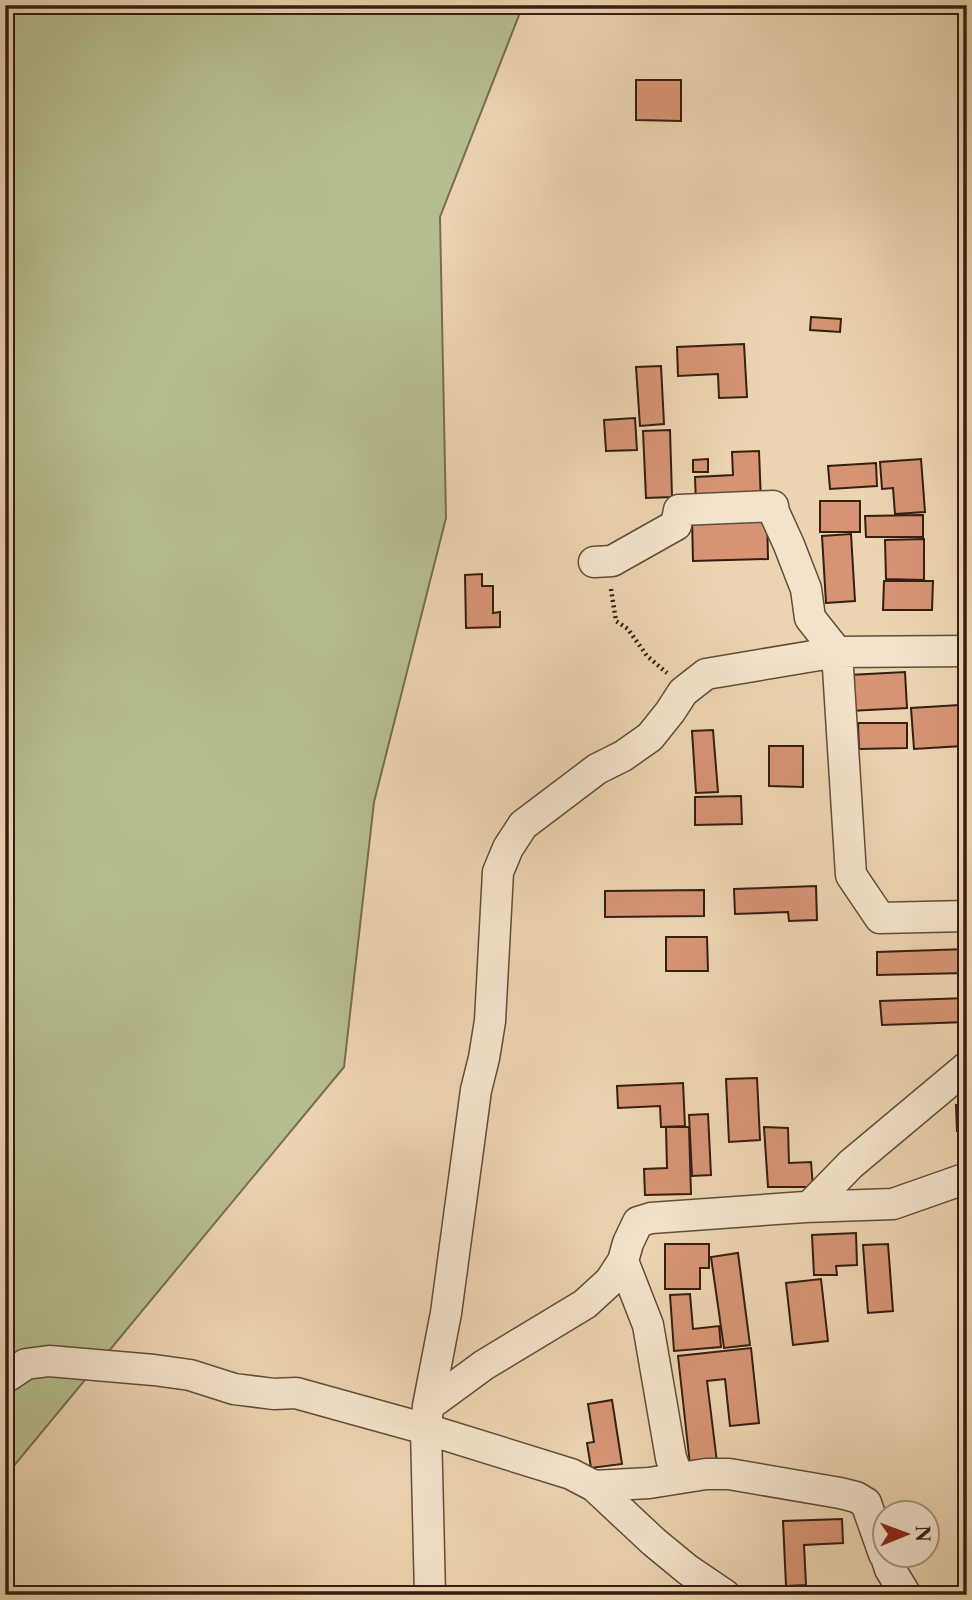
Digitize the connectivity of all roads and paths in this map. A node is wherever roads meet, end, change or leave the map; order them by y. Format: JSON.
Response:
{"nodes":[{"id":1,"x":601,"y":561,"type":"joint"},
{"id":2,"x":967,"y":651,"type":"edge"},
{"id":3,"x":837,"y":652,"type":"junction"},
{"id":4,"x":687,"y":689,"type":"junction"},
{"id":5,"x":967,"y":916,"type":"edge"},
{"id":6,"x":967,"y":1067,"type":"edge"},
{"id":7,"x":967,"y":1178,"type":"edge"},
{"id":8,"x":809,"y":1207,"type":"junction"},
{"id":9,"x":623,"y":1261,"type":"junction"},
{"id":10,"x":5,"y":1378,"type":"edge"},
{"id":11,"x":427,"y":1417,"type":"junction"},
{"id":12,"x":678,"y":1477,"type":"junction"},
{"id":13,"x":594,"y":1486,"type":"junction"},
{"id":14,"x":870,"y":1514,"type":"edge"},
{"id":15,"x":890,"y":1568,"type":"edge"},
{"id":16,"x":430,"y":1595,"type":"edge"},
{"id":17,"x":726,"y":1595,"type":"edge"},
{"id":18,"x":906,"y":1595,"type":"edge"}],
"edges":[{"from":1,"to":3,"type":"street"},
{"from":1,"to":4,"type":"path"},
{"from":2,"to":3,"type":"street"},
{"from":3,"to":4,"type":"street"},
{"from":3,"to":5,"type":"street"},
{"from":4,"to":11,"type":"street"},
{"from":6,"to":8,"type":"street"},
{"from":7,"to":8,"type":"street"},
{"from":8,"to":9,"type":"street"},
{"from":9,"to":11,"type":"street"},
{"from":9,"to":12,"type":"street"},
{"from":10,"to":11,"type":"street"},
{"from":11,"to":13,"type":"street"},
{"from":11,"to":16,"type":"street"},
{"from":12,"to":13,"type":"street"},
{"from":12,"to":14,"type":"street"},
{"from":13,"to":17,"type":"street"},
{"from":15,"to":18,"type":"street"}]}
